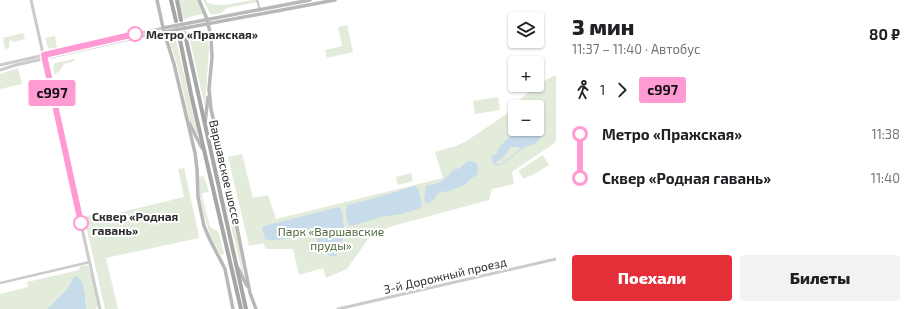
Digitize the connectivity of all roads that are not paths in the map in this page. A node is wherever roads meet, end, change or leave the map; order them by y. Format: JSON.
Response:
{"nodes":[{"id":1,"x":31,"y":0,"type":"edge"},
{"id":2,"x":156,"y":0,"type":"edge"},
{"id":3,"x":171,"y":0,"type":"edge"},
{"id":4,"x":177,"y":0,"type":"edge"},
{"id":5,"x":199,"y":0,"type":"edge"},
{"id":6,"x":258,"y":0,"type":"edge"},
{"id":7,"x":310,"y":0,"type":"edge"},
{"id":8,"x":335,"y":0,"type":"edge"},
{"id":9,"x":280,"y":6,"type":"junction"},
{"id":10,"x":268,"y":8,"type":"junction"},
{"id":11,"x":260,"y":10,"type":"junction"},
{"id":12,"x":281,"y":11,"type":"junction"},
{"id":13,"x":268,"y":13,"type":"junction"},
{"id":14,"x":207,"y":19,"type":"junction"},
{"id":15,"x":182,"y":20,"type":"tunnel mouth"},
{"id":16,"x":176,"y":21,"type":"tunnel mouth"},
{"id":17,"x":208,"y":24,"type":"junction"},
{"id":18,"x":164,"y":30,"type":"junction"},
{"id":19,"x":186,"y":39,"type":"tunnel mouth"},
{"id":20,"x":180,"y":40,"type":"tunnel mouth"},
{"id":21,"x":44,"y":57,"type":"junction"},
{"id":22,"x":0,"y":65,"type":"edge"},
{"id":23,"x":0,"y":70,"type":"edge"},
{"id":24,"x":209,"y":90,"type":"junction"},
{"id":25,"x":186,"y":117,"type":"junction"},
{"id":26,"x":205,"y":124,"type":"junction"},
{"id":27,"x":207,"y":164,"type":"junction"},
{"id":28,"x":556,"y":259,"type":"edge"},
{"id":29,"x":90,"y":262,"type":"junction"},
{"id":30,"x":237,"y":265,"type":"junction"},
{"id":31,"x":0,"y":283,"type":"edge"},
{"id":32,"x":250,"y":293,"type":"junction"},
{"id":33,"x":100,"y":309,"type":"edge"},
{"id":34,"x":233,"y":309,"type":"edge"},
{"id":35,"x":240,"y":309,"type":"edge"},
{"id":36,"x":246,"y":309,"type":"edge"},
{"id":37,"x":256,"y":309,"type":"edge"},
{"id":38,"x":338,"y":309,"type":"edge"}],
"edges":[{"from":1,"to":21,"type":"street"},
{"from":2,"to":18,"type":"main road"},
{"from":3,"to":16,"type":"main road"},
{"from":4,"to":15,"type":"main road"},
{"from":5,"to":14,"type":"main road"},
{"from":6,"to":11,"type":"street"},
{"from":7,"to":9,"type":"main road"},
{"from":8,"to":12,"type":"main road"},
{"from":9,"to":10,"type":"main road"},
{"from":9,"to":12,"type":"street"},
{"from":10,"to":11,"type":"main road"},
{"from":10,"to":13,"type":"street"},
{"from":11,"to":14,"type":"main road"},
{"from":12,"to":13,"type":"main road"},
{"from":13,"to":17,"type":"main road"},
{"from":14,"to":17,"type":"main road"},
{"from":14,"to":18,"type":"main road"},
{"from":17,"to":18,"type":"main road"},
{"from":17,"to":24,"type":"main road"},
{"from":18,"to":21,"type":"street"},
{"from":18,"to":25,"type":"main road"},
{"from":19,"to":26,"type":"main road","name":"Варшавское шоссе"},
{"from":20,"to":27,"type":"main road","name":"Варшавское шоссе"},
{"from":21,"to":22,"type":"street"},
{"from":21,"to":23,"type":"street"},
{"from":21,"to":29,"type":"street"},
{"from":24,"to":26,"type":"main road"},
{"from":24,"to":32,"type":"main road"},
{"from":25,"to":27,"type":"main road"},
{"from":25,"to":34,"type":"main road"},
{"from":26,"to":30,"type":"main road","name":"Варшавское шоссе"},
{"from":27,"to":35,"type":"main road","name":"Варшавское шоссе"},
{"from":28,"to":38,"type":"street","name":"3-й Дорожный проезд"},
{"from":29,"to":31,"type":"street"},
{"from":29,"to":33,"type":"street"},
{"from":30,"to":32,"type":"main road"},
{"from":30,"to":36,"type":"main road","name":"Варшавское шоссе"},
{"from":32,"to":37,"type":"main road"}]}
